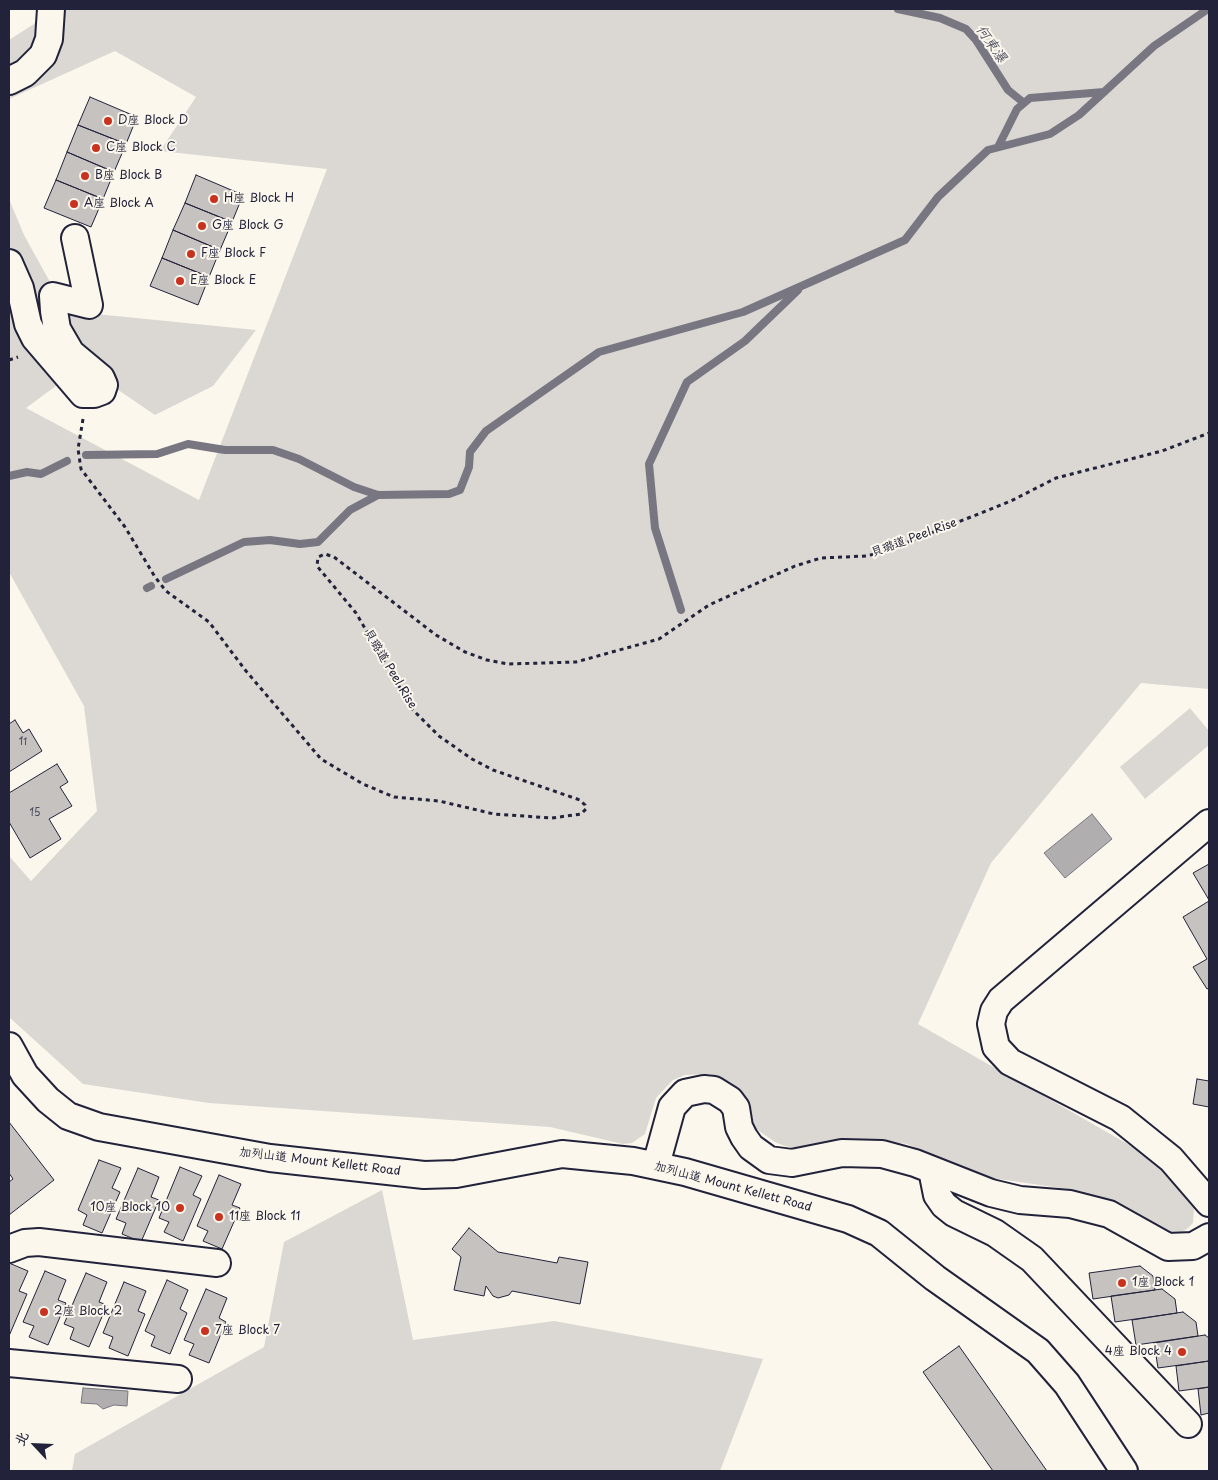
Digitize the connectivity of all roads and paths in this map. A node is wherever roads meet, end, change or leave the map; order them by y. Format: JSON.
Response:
{"nodes":[{"id":1,"x":51,"y":9,"type":"edge"},
{"id":2,"x":9,"y":81,"type":"edge"},
{"id":3,"x":75,"y":238,"type":"dead end"},
{"id":4,"x":9,"y":263,"type":"edge"},
{"id":5,"x":83,"y":394,"type":"junction"},
{"id":6,"x":1209,"y":433,"type":"edge"},
{"id":7,"x":1209,"y":823,"type":"edge"},
{"id":8,"x":9,"y":1046,"type":"edge"},
{"id":9,"x":656,"y":1165,"type":"junction"},
{"id":10,"x":932,"y":1170,"type":"junction"},
{"id":11,"x":1209,"y":1203,"type":"edge"},
{"id":12,"x":1209,"y":1237,"type":"edge"},
{"id":13,"x":9,"y":1248,"type":"edge"},
{"id":14,"x":217,"y":1263,"type":"dead end"},
{"id":15,"x":9,"y":1363,"type":"edge"},
{"id":16,"x":178,"y":1380,"type":"dead end"},
{"id":17,"x":1188,"y":1424,"type":"dead end"},
{"id":18,"x":1124,"y":1471,"type":"edge"}],
"edges":[{"from":1,"to":2,"type":"street"},
{"from":3,"to":5,"type":"street"},
{"from":4,"to":5,"type":"street"},
{"from":5,"to":6,"type":"path","name":"貝璐道 Peel Rise"},
{"from":7,"to":11,"type":"street"},
{"from":8,"to":9,"type":"street","name":"加列山道 Mount Kellett Road"},
{"from":9,"to":10,"type":"street"},
{"from":9,"to":18,"type":"street","name":"加列山道 Mount Kellett Road"},
{"from":10,"to":12,"type":"street"},
{"from":10,"to":17,"type":"street"},
{"from":13,"to":14,"type":"street"},
{"from":15,"to":16,"type":"street"}]}
